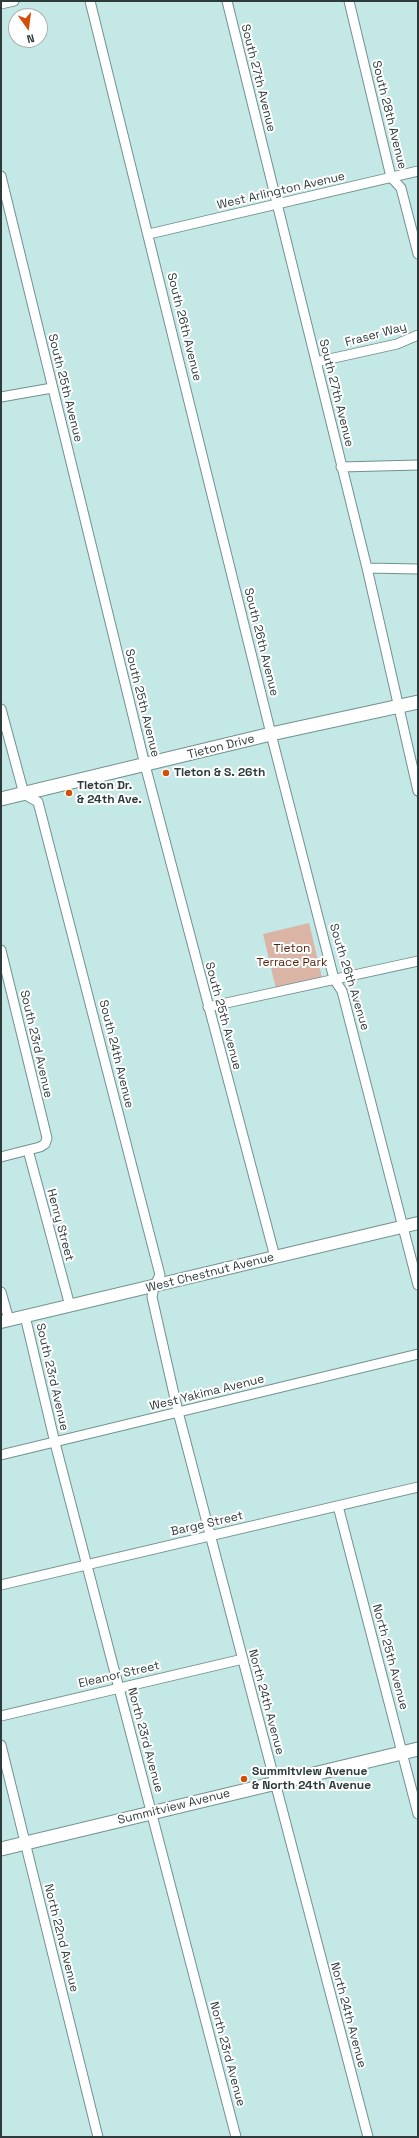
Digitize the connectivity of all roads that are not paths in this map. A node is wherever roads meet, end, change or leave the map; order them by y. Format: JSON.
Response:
{"nodes":[{"id":1,"x":14,"y":1,"type":"edge"},
{"id":2,"x":90,"y":1,"type":"edge"},
{"id":3,"x":227,"y":1,"type":"edge"},
{"id":4,"x":348,"y":1,"type":"edge"},
{"id":5,"x":1,"y":4,"type":"edge"},
{"id":6,"x":418,"y":171,"type":"edge"},
{"id":7,"x":1,"y":176,"type":"edge"},
{"id":8,"x":391,"y":178,"type":"junction"},
{"id":9,"x":276,"y":204,"type":"junction"},
{"id":10,"x":149,"y":234,"type":"junction"},
{"id":11,"x":418,"y":254,"type":"edge"},
{"id":12,"x":418,"y":335,"type":"edge"},
{"id":13,"x":316,"y":362,"type":"junction"},
{"id":14,"x":52,"y":388,"type":"junction"},
{"id":15,"x":1,"y":397,"type":"edge"},
{"id":16,"x":418,"y":465,"type":"edge"},
{"id":17,"x":342,"y":467,"type":"junction"},
{"id":18,"x":367,"y":568,"type":"junction"},
{"id":19,"x":418,"y":569,"type":"edge"},
{"id":20,"x":418,"y":702,"type":"edge"},
{"id":21,"x":398,"y":706,"type":"junction"},
{"id":22,"x":1,"y":709,"type":"edge"},
{"id":23,"x":272,"y":734,"type":"junction"},
{"id":24,"x":145,"y":765,"type":"junction"},
{"id":25,"x":418,"y":791,"type":"edge"},
{"id":26,"x":24,"y":794,"type":"junction"},
{"id":27,"x":1,"y":799,"type":"edge"},
{"id":28,"x":1,"y":950,"type":"edge"},
{"id":29,"x":418,"y":961,"type":"edge"},
{"id":30,"x":334,"y":979,"type":"junction"},
{"id":31,"x":5,"y":980,"type":"edge"},
{"id":32,"x":208,"y":1007,"type":"junction"},
{"id":33,"x":28,"y":1150,"type":"junction"},
{"id":34,"x":1,"y":1157,"type":"edge"},
{"id":35,"x":418,"y":1223,"type":"edge"},
{"id":36,"x":404,"y":1226,"type":"junction"},
{"id":37,"x":275,"y":1256,"type":"junction"},
{"id":38,"x":418,"y":1285,"type":"edge"},
{"id":39,"x":154,"y":1287,"type":"junction"},
{"id":40,"x":1,"y":1292,"type":"edge"},
{"id":41,"x":70,"y":1306,"type":"junction"},
{"id":42,"x":25,"y":1316,"type":"junction"},
{"id":43,"x":5,"y":1321,"type":"edge"},
{"id":44,"x":418,"y":1354,"type":"edge"},
{"id":45,"x":178,"y":1412,"type":"junction"},
{"id":46,"x":55,"y":1443,"type":"junction"},
{"id":47,"x":1,"y":1455,"type":"edge"},
{"id":48,"x":418,"y":1487,"type":"edge"},
{"id":49,"x":338,"y":1506,"type":"junction"},
{"id":50,"x":210,"y":1536,"type":"junction"},
{"id":51,"x":87,"y":1564,"type":"junction"},
{"id":52,"x":1,"y":1585,"type":"edge"},
{"id":53,"x":243,"y":1659,"type":"junction"},
{"id":54,"x":119,"y":1687,"type":"junction"},
{"id":55,"x":1,"y":1716,"type":"edge"},
{"id":56,"x":1,"y":1745,"type":"edge"},
{"id":57,"x":418,"y":1749,"type":"edge"},
{"id":58,"x":402,"y":1752,"type":"junction"},
{"id":59,"x":275,"y":1783,"type":"junction"},
{"id":60,"x":152,"y":1812,"type":"junction"},
{"id":61,"x":418,"y":1814,"type":"edge"},
{"id":62,"x":26,"y":1844,"type":"junction"},
{"id":63,"x":1,"y":1849,"type":"edge"},
{"id":64,"x":98,"y":2137,"type":"edge"},
{"id":65,"x":236,"y":2137,"type":"edge"},
{"id":66,"x":368,"y":2137,"type":"edge"}],
"edges":[{"from":1,"to":5,"type":"street"},
{"from":2,"to":10,"type":"street","name":"South 26th Avenue"},
{"from":3,"to":9,"type":"street","name":"South 27th Avenue"},
{"from":4,"to":8,"type":"street","name":"South 28th Avenue"},
{"from":6,"to":8,"type":"street","name":"West Arlington Avenue"},
{"from":7,"to":14,"type":"street","name":"South 25th Avenue"},
{"from":8,"to":9,"type":"street","name":"West Arlington Avenue"},
{"from":8,"to":11,"type":"street","name":"South 28th Avenue"},
{"from":9,"to":10,"type":"street","name":"West Arlington Avenue"},
{"from":9,"to":13,"type":"street","name":"South 27th Avenue"},
{"from":10,"to":23,"type":"street","name":"South 26th Avenue"},
{"from":12,"to":13,"type":"street","name":"Fraser Way"},
{"from":13,"to":17,"type":"street","name":"South 27th Avenue"},
{"from":14,"to":15,"type":"street"},
{"from":14,"to":24,"type":"street","name":"South 25th Avenue"},
{"from":16,"to":17,"type":"street"},
{"from":17,"to":18,"type":"street","name":"South 27th Avenue"},
{"from":18,"to":19,"type":"street"},
{"from":18,"to":21,"type":"street","name":"South 27th Avenue"},
{"from":20,"to":21,"type":"main road","name":"Tieton Drive"},
{"from":21,"to":23,"type":"main road","name":"Tieton Drive"},
{"from":21,"to":25,"type":"street","name":"South 27th Avenue"},
{"from":22,"to":26,"type":"street"},
{"from":23,"to":24,"type":"main road","name":"Tieton Drive"},
{"from":23,"to":30,"type":"street","name":"South 26th Avenue"},
{"from":24,"to":26,"type":"main road","name":"Tieton Drive"},
{"from":24,"to":32,"type":"street","name":"South 25th Avenue"},
{"from":26,"to":27,"type":"main road","name":"Tieton Drive"},
{"from":26,"to":39,"type":"street","name":"South 24th Avenue"},
{"from":28,"to":31,"type":"street","name":"South 23rd Avenue"},
{"from":29,"to":30,"type":"street"},
{"from":30,"to":32,"type":"street"},
{"from":30,"to":36,"type":"street","name":"South 26th Avenue"},
{"from":31,"to":33,"type":"street","name":"South 23rd Avenue"},
{"from":32,"to":37,"type":"street","name":"South 25th Avenue"},
{"from":33,"to":34,"type":"street"},
{"from":33,"to":41,"type":"street","name":"Henry Street"},
{"from":35,"to":36,"type":"street","name":"West Chestnut Avenue"},
{"from":36,"to":37,"type":"street","name":"West Chestnut Avenue"},
{"from":36,"to":38,"type":"street","name":"South 26th Avenue"},
{"from":37,"to":39,"type":"street","name":"West Chestnut Avenue"},
{"from":39,"to":41,"type":"street","name":"West Chestnut Avenue"},
{"from":39,"to":45,"type":"street","name":"South 24th Avenue"},
{"from":40,"to":43,"type":"street"},
{"from":41,"to":42,"type":"street","name":"West Chestnut Avenue"},
{"from":42,"to":43,"type":"street","name":"West Chestnut Avenue"},
{"from":42,"to":46,"type":"street","name":"South 23rd Avenue"},
{"from":44,"to":45,"type":"street","name":"West Yakima Avenue"},
{"from":45,"to":46,"type":"street","name":"West Yakima Avenue"},
{"from":45,"to":50,"type":"street","name":"North 24th Avenue"},
{"from":46,"to":47,"type":"street","name":"West Yakima Avenue"},
{"from":46,"to":51,"type":"street","name":"North 23rd Avenue"},
{"from":48,"to":49,"type":"street","name":"Barge Street"},
{"from":49,"to":50,"type":"street","name":"Barge Street"},
{"from":49,"to":58,"type":"street","name":"North 25th Avenue"},
{"from":50,"to":51,"type":"street","name":"Barge Street"},
{"from":50,"to":53,"type":"street","name":"North 24th Avenue"},
{"from":51,"to":52,"type":"street","name":"Barge Street"},
{"from":51,"to":54,"type":"street","name":"North 23rd Avenue"},
{"from":53,"to":54,"type":"street","name":"Eleanor Street"},
{"from":53,"to":59,"type":"street","name":"North 24th Avenue"},
{"from":54,"to":55,"type":"street","name":"Eleanor Street"},
{"from":54,"to":60,"type":"street","name":"North 23rd Avenue"},
{"from":56,"to":62,"type":"street","name":"North 22nd Avenue"},
{"from":57,"to":58,"type":"main road","name":"Summitview Avenue"},
{"from":58,"to":59,"type":"main road","name":"Summitview Avenue"},
{"from":58,"to":61,"type":"street","name":"North 25th Avenue"},
{"from":59,"to":60,"type":"main road","name":"Summitview Avenue"},
{"from":59,"to":66,"type":"street","name":"North 24th Avenue"},
{"from":60,"to":62,"type":"main road","name":"Summitview Avenue"},
{"from":60,"to":65,"type":"street","name":"North 23rd Avenue"},
{"from":62,"to":63,"type":"main road","name":"Summitview Avenue"},
{"from":62,"to":64,"type":"street","name":"North 22nd Avenue"}]}
